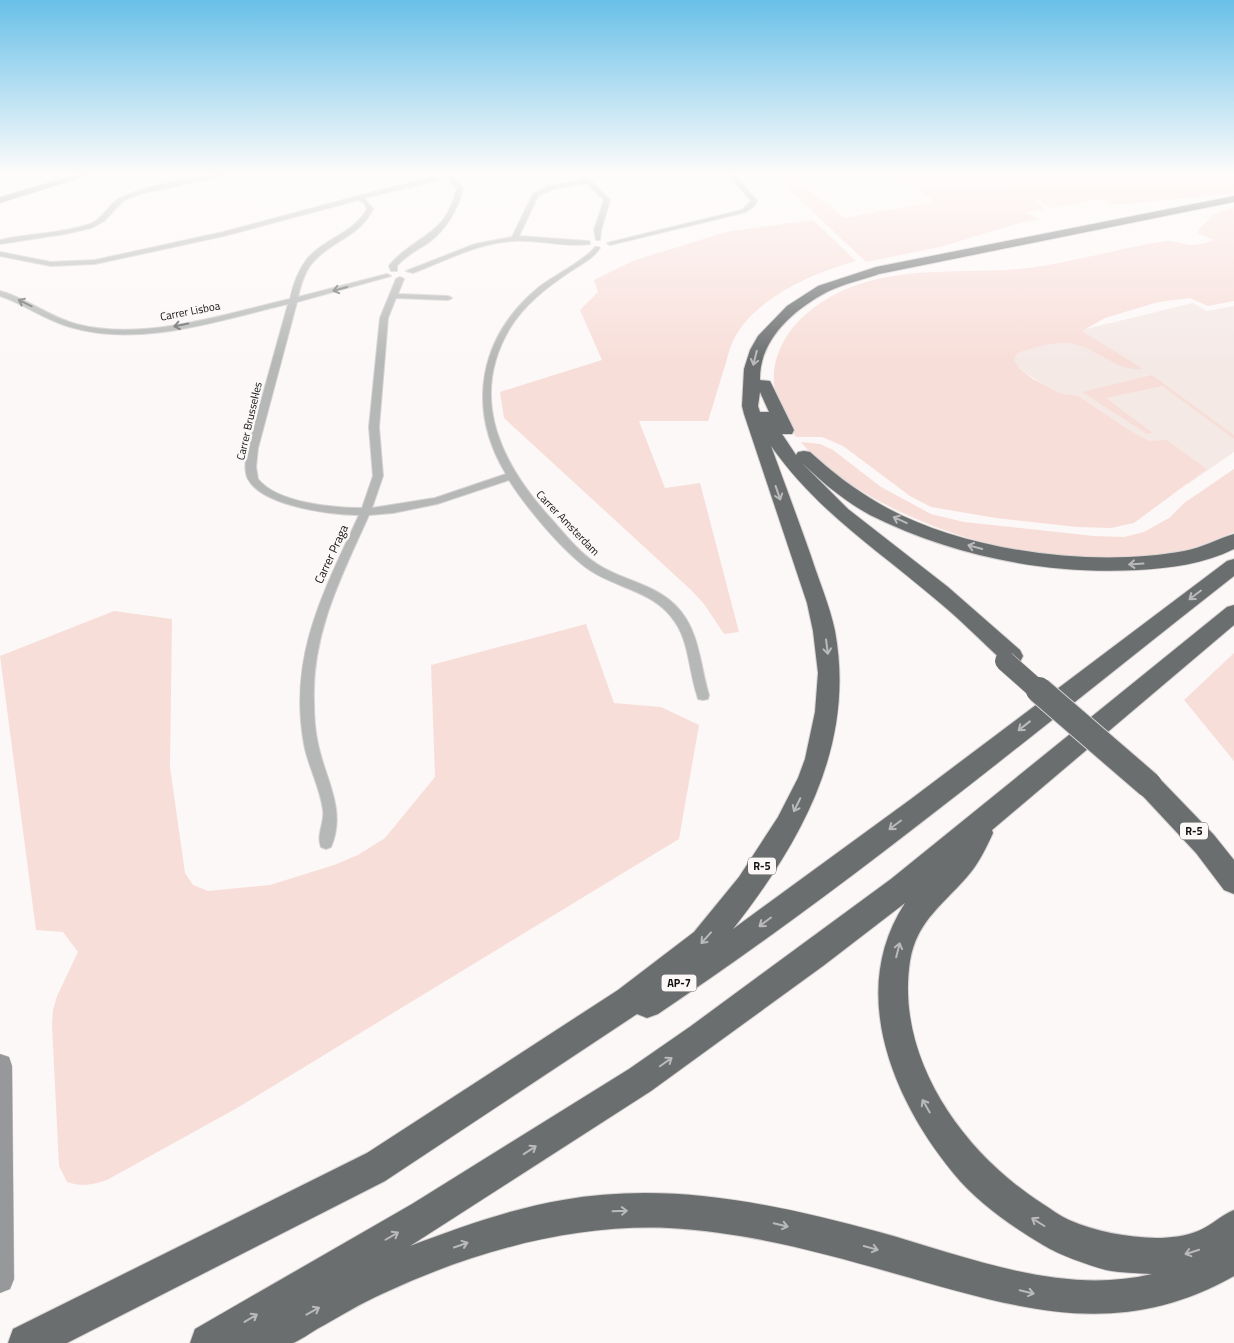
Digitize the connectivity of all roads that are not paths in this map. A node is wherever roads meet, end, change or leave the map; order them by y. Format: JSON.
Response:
{"nodes":[{"id":1,"x":26,"y":236,"type":"edge"},
{"id":2,"x":216,"y":236,"type":"edge"},
{"id":3,"x":343,"y":236,"type":"edge"},
{"id":4,"x":432,"y":236,"type":"edge"},
{"id":5,"x":596,"y":236,"type":"edge"},
{"id":6,"x":639,"y":236,"type":"edge"},
{"id":7,"x":1049,"y":236,"type":"edge"},
{"id":8,"x":1069,"y":236,"type":"edge"},
{"id":9,"x":514,"y":238,"type":"joint"},
{"id":10,"x":0,"y":243,"type":"edge"},
{"id":11,"x":595,"y":244,"type":"junction"},
{"id":12,"x":0,"y":248,"type":"edge"},
{"id":13,"x":0,"y":254,"type":"edge"},
{"id":14,"x":410,"y":271,"type":"junction"},
{"id":15,"x":397,"y":274,"type":"junction"},
{"id":16,"x":387,"y":276,"type":"junction"},
{"id":17,"x":0,"y":293,"type":"edge"},
{"id":18,"x":393,"y":296,"type":"junction"},
{"id":19,"x":448,"y":298,"type":"dead end"},
{"id":20,"x":293,"y":301,"type":"junction"},
{"id":21,"x":758,"y":390,"type":"junction"},
{"id":22,"x":511,"y":476,"type":"junction"},
{"id":23,"x":366,"y":511,"type":"junction"},
{"id":24,"x":1234,"y":541,"type":"edge"},
{"id":25,"x":1234,"y":566,"type":"edge"},
{"id":26,"x":1234,"y":613,"type":"edge"},
{"id":27,"x":703,"y":696,"type":"dead end"},
{"id":28,"x":1151,"y":782,"type":"junction"},
{"id":29,"x":990,"y":815,"type":"junction"},
{"id":30,"x":326,"y":842,"type":"dead end"},
{"id":31,"x":1234,"y":865,"type":"edge"},
{"id":32,"x":1234,"y":881,"type":"edge"},
{"id":33,"x":0,"y":1066,"type":"edge"},
{"id":34,"x":373,"y":1169,"type":"junction"},
{"id":35,"x":1234,"y":1228,"type":"edge"},
{"id":36,"x":1234,"y":1255,"type":"edge"},
{"id":37,"x":0,"y":1280,"type":"edge"},
{"id":38,"x":28,"y":1343,"type":"edge"},
{"id":39,"x":209,"y":1343,"type":"edge"},
{"id":40,"x":255,"y":1343,"type":"edge"}],
"edges":[{"from":1,"to":10,"type":"street"},
{"from":2,"to":13,"type":"street"},
{"from":3,"to":20,"type":"street","name":"Carrer Brussel·les"},
{"from":4,"to":15,"type":"street","name":"Carrer Praga"},
{"from":5,"to":11,"type":"street"},
{"from":6,"to":11,"type":"street"},
{"from":7,"to":21,"type":"highway","number":"R-5","one_way":true},
{"from":8,"to":21,"type":"highway"},
{"from":9,"to":11,"type":"street"},
{"from":9,"to":14,"type":"street"},
{"from":10,"to":12,"type":"street"},
{"from":11,"to":22,"type":"street","name":"Carrer Amsterdam"},
{"from":14,"to":15,"type":"street"},
{"from":14,"to":15,"type":"street"},
{"from":15,"to":16,"type":"street"},
{"from":15,"to":16,"type":"street"},
{"from":15,"to":18,"type":"street","name":"Carrer Praga"},
{"from":16,"to":20,"type":"street","name":"Carrer Lisboa","one_way":true},
{"from":20,"to":17,"type":"street","name":"Carrer Lisboa","one_way":true},
{"from":18,"to":19,"type":"street"},
{"from":18,"to":23,"type":"street","name":"Carrer Praga"},
{"from":20,"to":23,"type":"street","name":"Carrer Brussel·les"},
{"from":24,"to":21,"type":"highway","one_way":true},
{"from":21,"to":28,"type":"highway","number":"R-5","bridge":true},
{"from":21,"to":34,"type":"highway","number":"R-5","one_way":true},
{"from":22,"to":23,"type":"street","name":"Carrer Brussel·les"},
{"from":22,"to":27,"type":"street","name":"Carrer Amsterdam"},
{"from":23,"to":30,"type":"street","name":"Carrer Praga"},
{"from":25,"to":34,"type":"highway","number":"AP-7","one_way":true},
{"from":26,"to":29,"type":"highway"},
{"from":28,"to":31,"type":"highway"},
{"from":28,"to":32,"type":"highway","number":"R-5"},
{"from":35,"to":29,"type":"highway","one_way":true},
{"from":39,"to":29,"type":"highway","one_way":true},
{"from":33,"to":37,"type":"main road"},
{"from":34,"to":38,"type":"highway","number":"AP-7"},
{"from":40,"to":36,"type":"highway","one_way":true}]}
